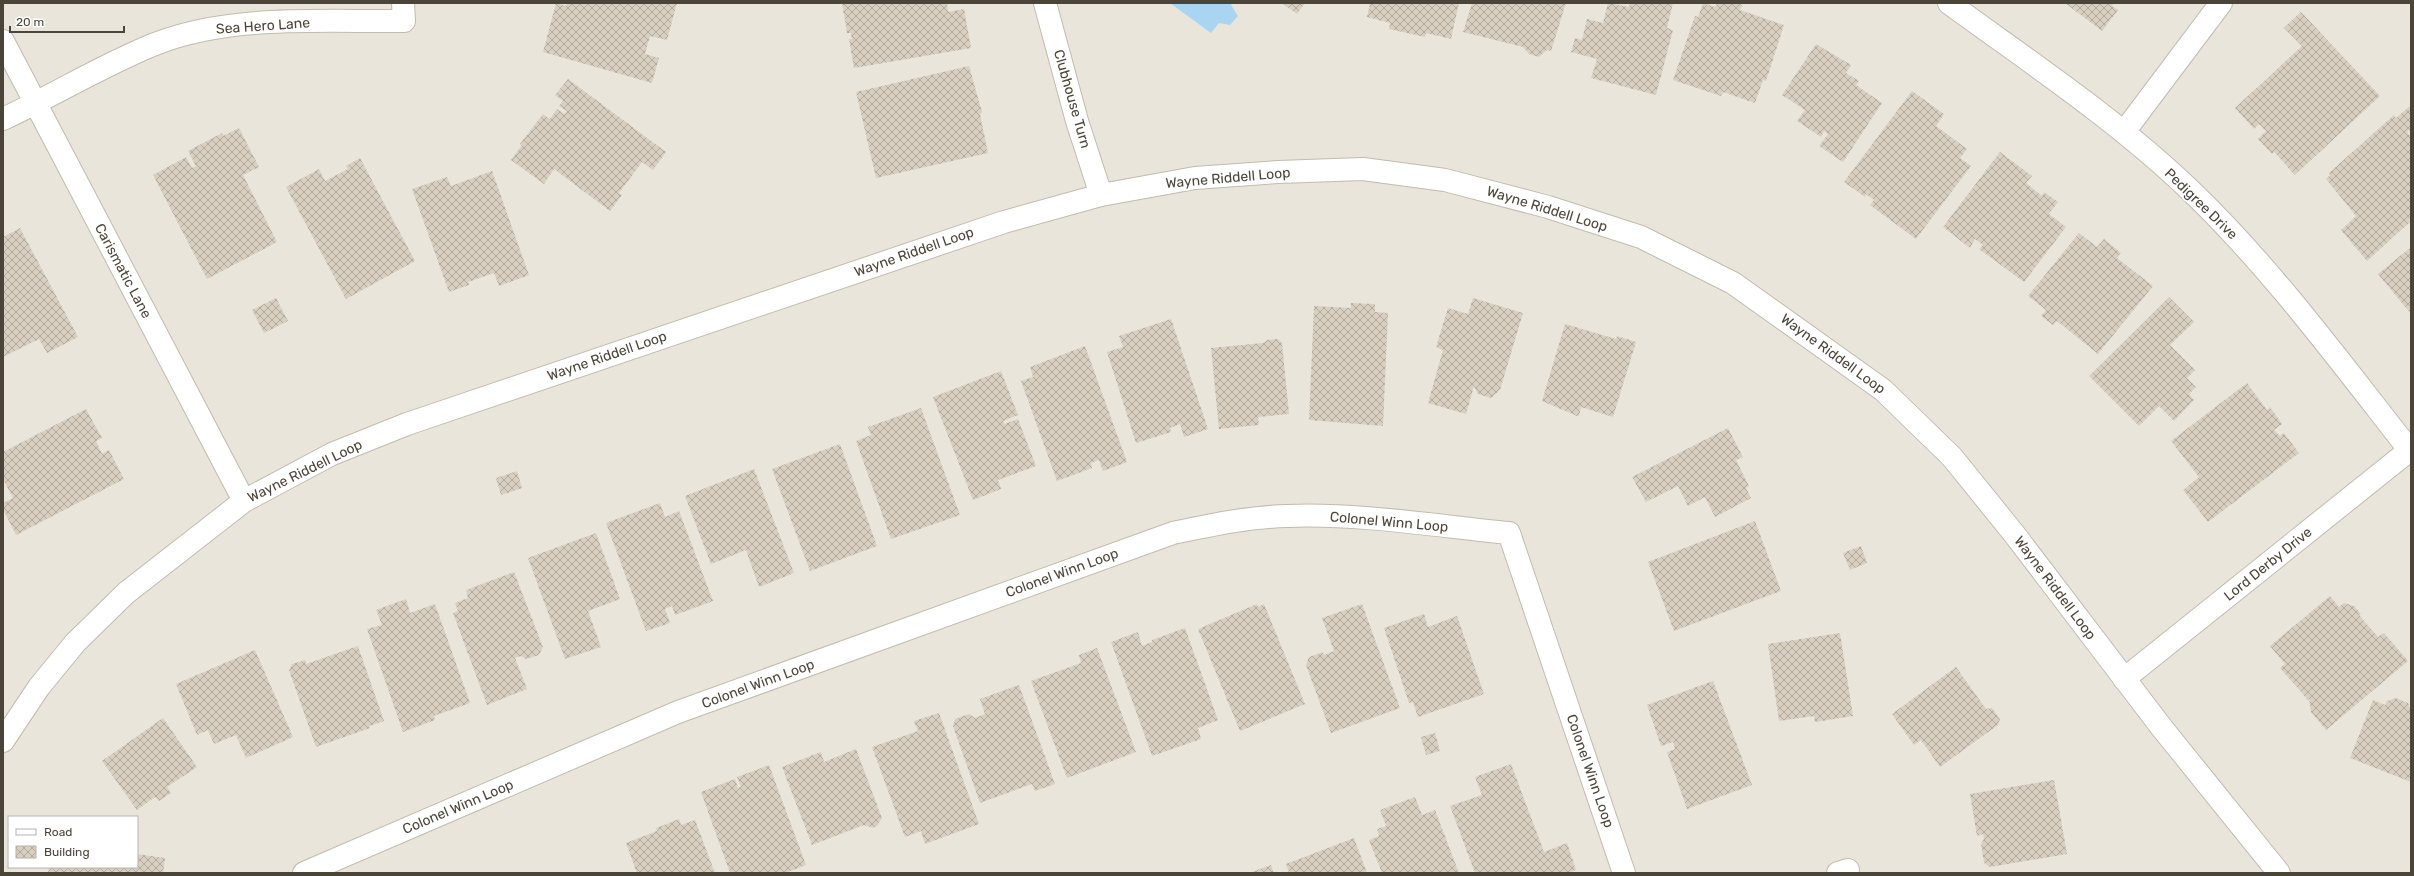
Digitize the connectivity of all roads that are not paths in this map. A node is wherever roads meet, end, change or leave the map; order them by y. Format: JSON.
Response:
{"nodes":[{"id":1,"x":403,"y":3,"type":"edge"},
{"id":2,"x":1045,"y":3,"type":"edge"},
{"id":3,"x":1949,"y":3,"type":"edge"},
{"id":4,"x":2221,"y":3,"type":"edge"},
{"id":5,"x":3,"y":41,"type":"edge"},
{"id":6,"x":35,"y":104,"type":"junction"},
{"id":7,"x":3,"y":119,"type":"edge"},
{"id":8,"x":2124,"y":132,"type":"junction"},
{"id":9,"x":1101,"y":195,"type":"junction"},
{"id":10,"x":2410,"y":450,"type":"edge"},
{"id":11,"x":244,"y":501,"type":"junction"},
{"id":12,"x":2124,"y":679,"type":"junction"},
{"id":13,"x":3,"y":741,"type":"edge"},
{"id":14,"x":304,"y":873,"type":"edge"},
{"id":15,"x":1624,"y":873,"type":"edge"},
{"id":16,"x":2279,"y":873,"type":"edge"}],
"edges":[{"from":1,"to":6,"type":"street","name":"Sea Hero Lane"},
{"from":2,"to":9,"type":"street","name":"Clubhouse Turn"},
{"from":3,"to":8,"type":"street","name":"Pedigree Drive"},
{"from":4,"to":8,"type":"street"},
{"from":5,"to":6,"type":"street","name":"Carismatic Lane"},
{"from":6,"to":7,"type":"street","name":"Sea Hero Lane"},
{"from":6,"to":11,"type":"street","name":"Carismatic Lane"},
{"from":8,"to":10,"type":"street","name":"Pedigree Drive"},
{"from":9,"to":11,"type":"street","name":"Wayne Riddell Loop"},
{"from":9,"to":12,"type":"street","name":"Wayne Riddell Loop"},
{"from":10,"to":12,"type":"street","name":"Lord Derby Drive"},
{"from":11,"to":13,"type":"street","name":"Wayne Riddell Loop"},
{"from":12,"to":16,"type":"street","name":"Wayne Riddell Loop"},
{"from":14,"to":15,"type":"street","name":"Colonel Winn Loop"}]}
